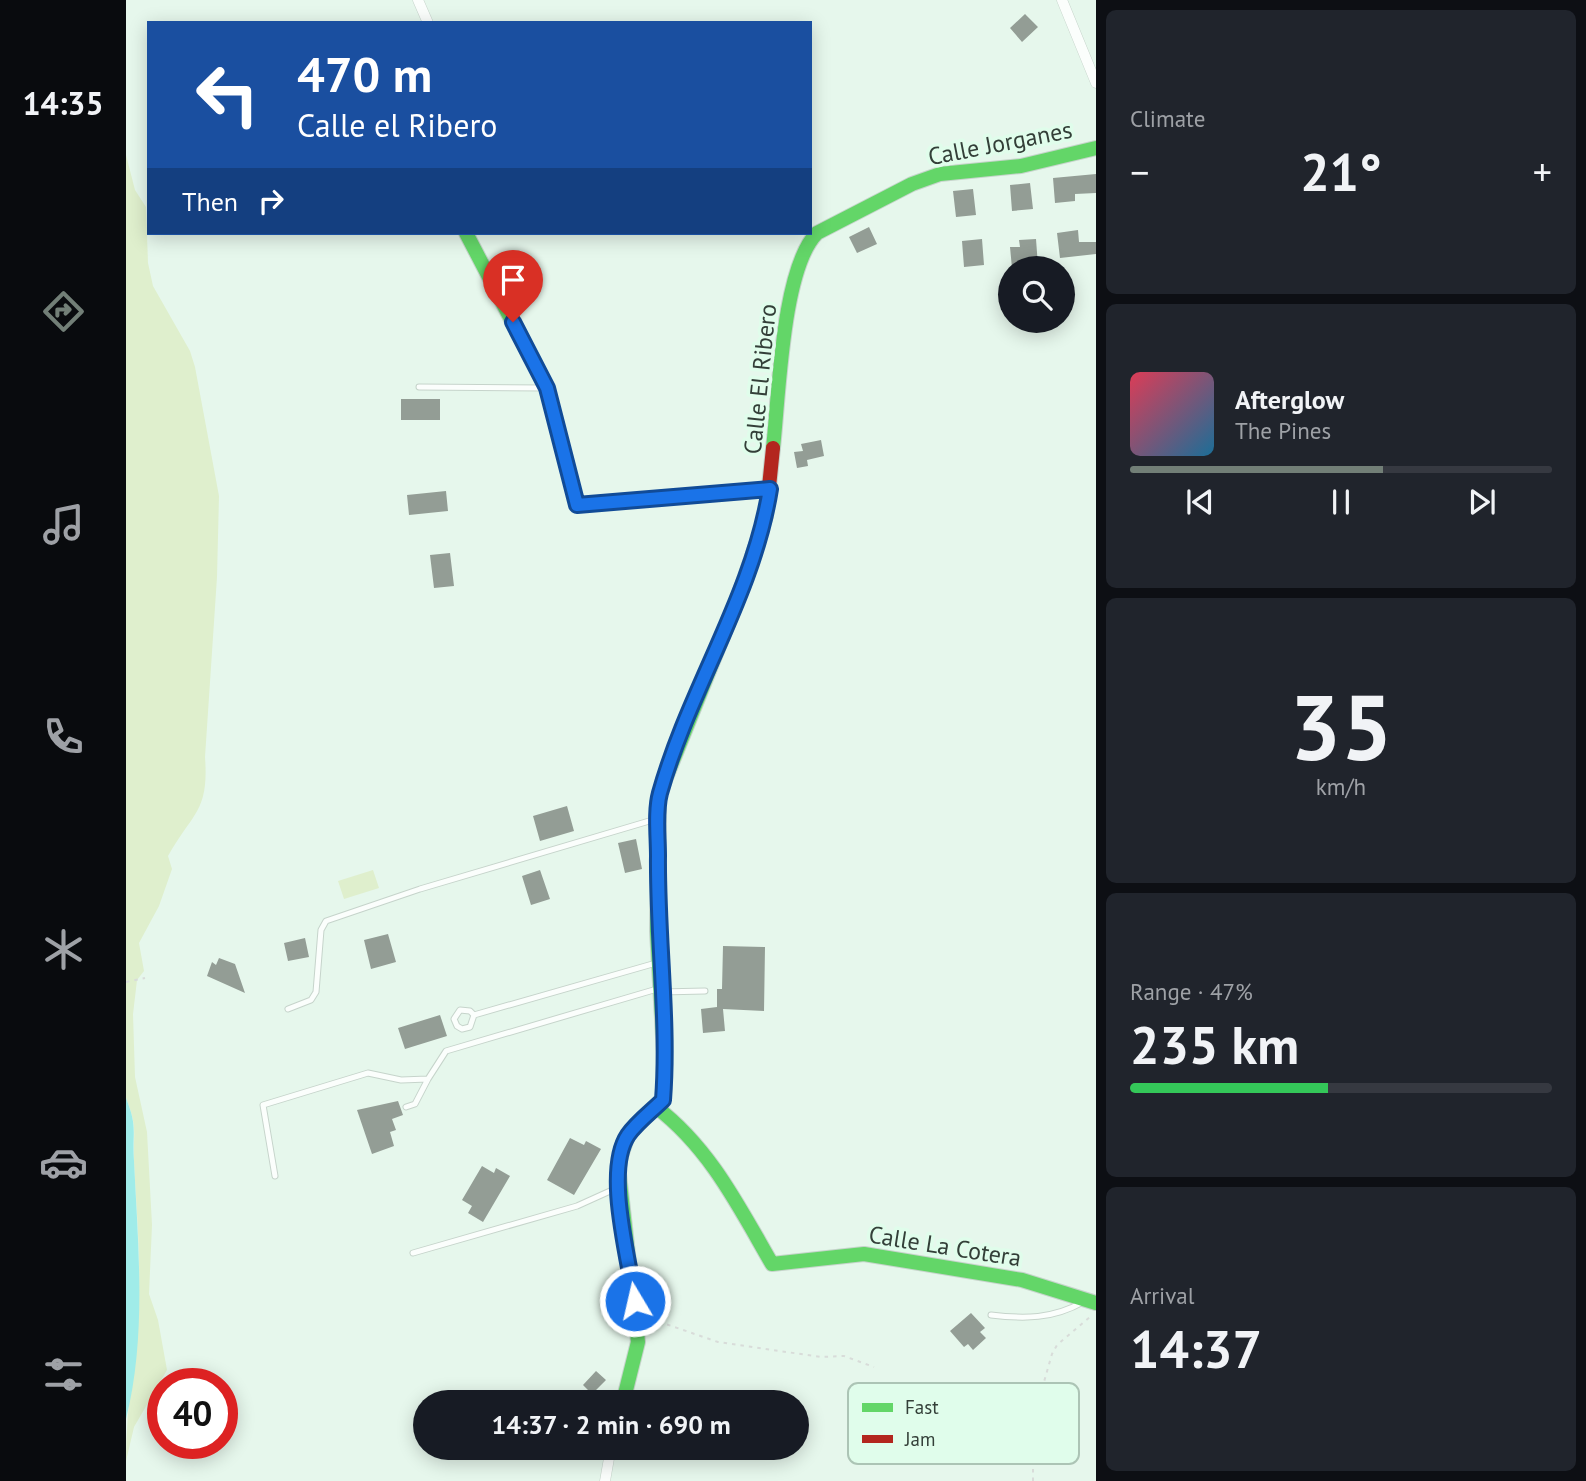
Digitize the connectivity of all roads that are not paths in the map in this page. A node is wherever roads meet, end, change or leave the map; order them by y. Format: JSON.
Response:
{"nodes":[{"id":1,"x":418,"y":0,"type":"edge"},
{"id":2,"x":1062,"y":0,"type":"edge"},
{"id":3,"x":427,"y":21,"type":"edge"},
{"id":4,"x":1096,"y":83,"type":"edge"},
{"id":5,"x":1096,"y":148,"type":"edge"},
{"id":6,"x":912,"y":184,"type":"joint"},
{"id":7,"x":467,"y":235,"type":"edge"},
{"id":8,"x":419,"y":387,"type":"dead end"},
{"id":9,"x":547,"y":388,"type":"junction"},
{"id":10,"x":770,"y":489,"type":"junction"},
{"id":11,"x":659,"y":818,"type":"junction"},
{"id":12,"x":659,"y":962,"type":"junction"},
{"id":13,"x":661,"y":990,"type":"junction"},
{"id":14,"x":705,"y":991,"type":"dead end"},
{"id":15,"x":288,"y":1009,"type":"dead end"},
{"id":16,"x":474,"y":1015,"type":"dead end"},
{"id":17,"x":428,"y":1079,"type":"junction"},
{"id":18,"x":406,"y":1107,"type":"dead end"},
{"id":19,"x":656,"y":1107,"type":"junction"},
{"id":20,"x":275,"y":1176,"type":"dead end"},
{"id":21,"x":619,"y":1187,"type":"junction"},
{"id":22,"x":413,"y":1253,"type":"dead end"},
{"id":23,"x":1091,"y":1302,"type":"edge"},
{"id":24,"x":991,"y":1315,"type":"dead end"},
{"id":25,"x":626,"y":1390,"type":"edge"},
{"id":26,"x":609,"y":1460,"type":"edge"},
{"id":27,"x":605,"y":1481,"type":"edge"}],
"edges":[{"from":1,"to":3,"type":"street"},
{"from":2,"to":4,"type":"street"},
{"from":5,"to":6,"type":"street","name":"Calle Jorganes"},
{"from":6,"to":10,"type":"street","name":"Calle El Ribero"},
{"from":7,"to":9,"type":"street","name":"Calle El Ribero"},
{"from":8,"to":9,"type":"lane"},
{"from":9,"to":10,"type":"street","name":"Calle El Ribero"},
{"from":10,"to":11,"type":"street","name":"Calle El Ribero"},
{"from":11,"to":12,"type":"street","name":"Calle El Ribero"},
{"from":11,"to":15,"type":"lane"},
{"from":12,"to":13,"type":"street","name":"Calle El Ribero"},
{"from":12,"to":16,"type":"lane"},
{"from":13,"to":14,"type":"lane"},
{"from":13,"to":17,"type":"lane"},
{"from":13,"to":19,"type":"street","name":"Calle El Ribero"},
{"from":17,"to":18,"type":"lane"},
{"from":17,"to":20,"type":"lane"},
{"from":19,"to":21,"type":"street","name":"Calle El Ribero"},
{"from":19,"to":23,"type":"street","name":"Calle La Cotera"},
{"from":21,"to":22,"type":"lane"},
{"from":21,"to":25,"type":"street","name":"Calle El Ribero"},
{"from":23,"to":24,"type":"lane"},
{"from":26,"to":27,"type":"street"}]}
